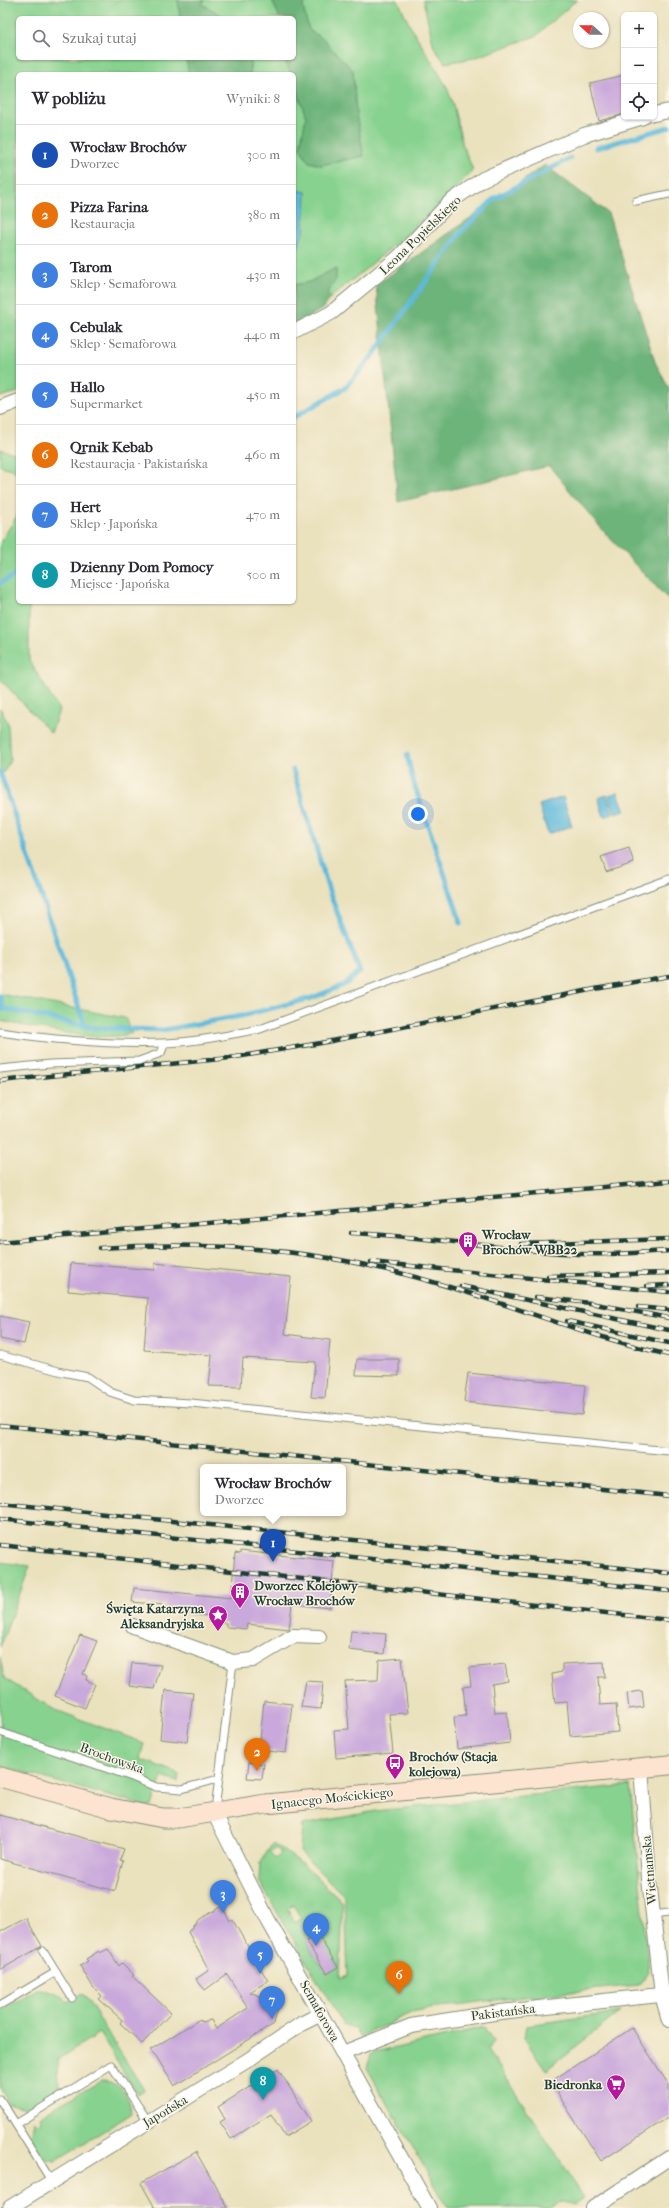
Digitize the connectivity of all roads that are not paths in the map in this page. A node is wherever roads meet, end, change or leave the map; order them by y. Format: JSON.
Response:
{"nodes":[{"id":1,"x":669,"y":111,"type":"edge"},
{"id":2,"x":657,"y":113,"type":"edge"},
{"id":3,"x":633,"y":120,"type":"edge"},
{"id":4,"x":669,"y":194,"type":"edge"},
{"id":5,"x":636,"y":201,"type":"dead end"},
{"id":6,"x":296,"y":331,"type":"edge"},
{"id":7,"x":16,"y":402,"type":"edge"},
{"id":8,"x":0,"y":408,"type":"edge"},
{"id":9,"x":669,"y":879,"type":"edge"},
{"id":10,"x":0,"y":1032,"type":"edge"},
{"id":11,"x":164,"y":1044,"type":"junction"},
{"id":12,"x":0,"y":1070,"type":"edge"},
{"id":13,"x":0,"y":1355,"type":"edge"},
{"id":14,"x":669,"y":1451,"type":"edge"},
{"id":15,"x":133,"y":1626,"type":"dead end"},
{"id":16,"x":319,"y":1637,"type":"dead end"},
{"id":17,"x":233,"y":1662,"type":"junction"},
{"id":18,"x":0,"y":1732,"type":"edge"},
{"id":19,"x":669,"y":1765,"type":"edge"},
{"id":20,"x":641,"y":1767,"type":"junction"},
{"id":21,"x":0,"y":1777,"type":"edge"},
{"id":22,"x":218,"y":1779,"type":"junction"},
{"id":23,"x":214,"y":1812,"type":"junction"},
{"id":24,"x":669,"y":1913,"type":"edge"},
{"id":25,"x":653,"y":1915,"type":"junction"},
{"id":26,"x":43,"y":1951,"type":"dead end"},
{"id":27,"x":56,"y":1972,"type":"junction"},
{"id":28,"x":666,"y":1994,"type":"edge"},
{"id":29,"x":72,"y":1998,"type":"dead end"},
{"id":30,"x":0,"y":2005,"type":"edge"},
{"id":31,"x":321,"y":2014,"type":"junction"},
{"id":32,"x":669,"y":2020,"type":"edge"},
{"id":33,"x":343,"y":2053,"type":"junction"},
{"id":34,"x":0,"y":2099,"type":"edge"},
{"id":35,"x":148,"y":2121,"type":"junction"},
{"id":36,"x":16,"y":2124,"type":"junction"},
{"id":37,"x":669,"y":2158,"type":"edge"},
{"id":38,"x":52,"y":2182,"type":"junction"},
{"id":39,"x":9,"y":2208,"type":"edge"},
{"id":40,"x":429,"y":2208,"type":"edge"},
{"id":41,"x":593,"y":2208,"type":"edge"}],
"edges":[{"from":1,"to":2,"type":"street"},
{"from":3,"to":6,"type":"street","name":"Leona Popielskiego"},
{"from":4,"to":5,"type":"lane"},
{"from":7,"to":8,"type":"street"},
{"from":9,"to":11,"type":"lane"},
{"from":10,"to":11,"type":"lane"},
{"from":11,"to":12,"type":"lane"},
{"from":13,"to":14,"type":"lane"},
{"from":15,"to":17,"type":"street"},
{"from":16,"to":17,"type":"street"},
{"from":17,"to":22,"type":"lane"},
{"from":18,"to":22,"type":"lane","name":"Brochowska"},
{"from":19,"to":20,"type":"street","name":"Ignacego Mościckiego"},
{"from":20,"to":23,"type":"street","name":"Ignacego Mościckiego"},
{"from":20,"to":25,"type":"street","name":"Wietnamska"},
{"from":21,"to":23,"type":"street","name":"Ignacego Mościckiego"},
{"from":22,"to":23,"type":"lane"},
{"from":23,"to":31,"type":"street","name":"Semaforowa"},
{"from":24,"to":25,"type":"lane"},
{"from":25,"to":28,"type":"street","name":"Wietnamska"},
{"from":26,"to":27,"type":"lane"},
{"from":27,"to":29,"type":"lane"},
{"from":27,"to":30,"type":"lane"},
{"from":28,"to":32,"type":"street","name":"Wietnamska"},
{"from":28,"to":33,"type":"street","name":"Pakistańska"},
{"from":31,"to":33,"type":"street","name":"Semaforowa"},
{"from":31,"to":35,"type":"street","name":"Japońska"},
{"from":33,"to":40,"type":"street","name":"Semaforowa"},
{"from":34,"to":36,"type":"lane"},
{"from":35,"to":36,"type":"lane"},
{"from":35,"to":38,"type":"street","name":"Japońska"},
{"from":36,"to":38,"type":"lane"},
{"from":37,"to":41,"type":"street"},
{"from":38,"to":39,"type":"street","name":"Japońska"}]}
